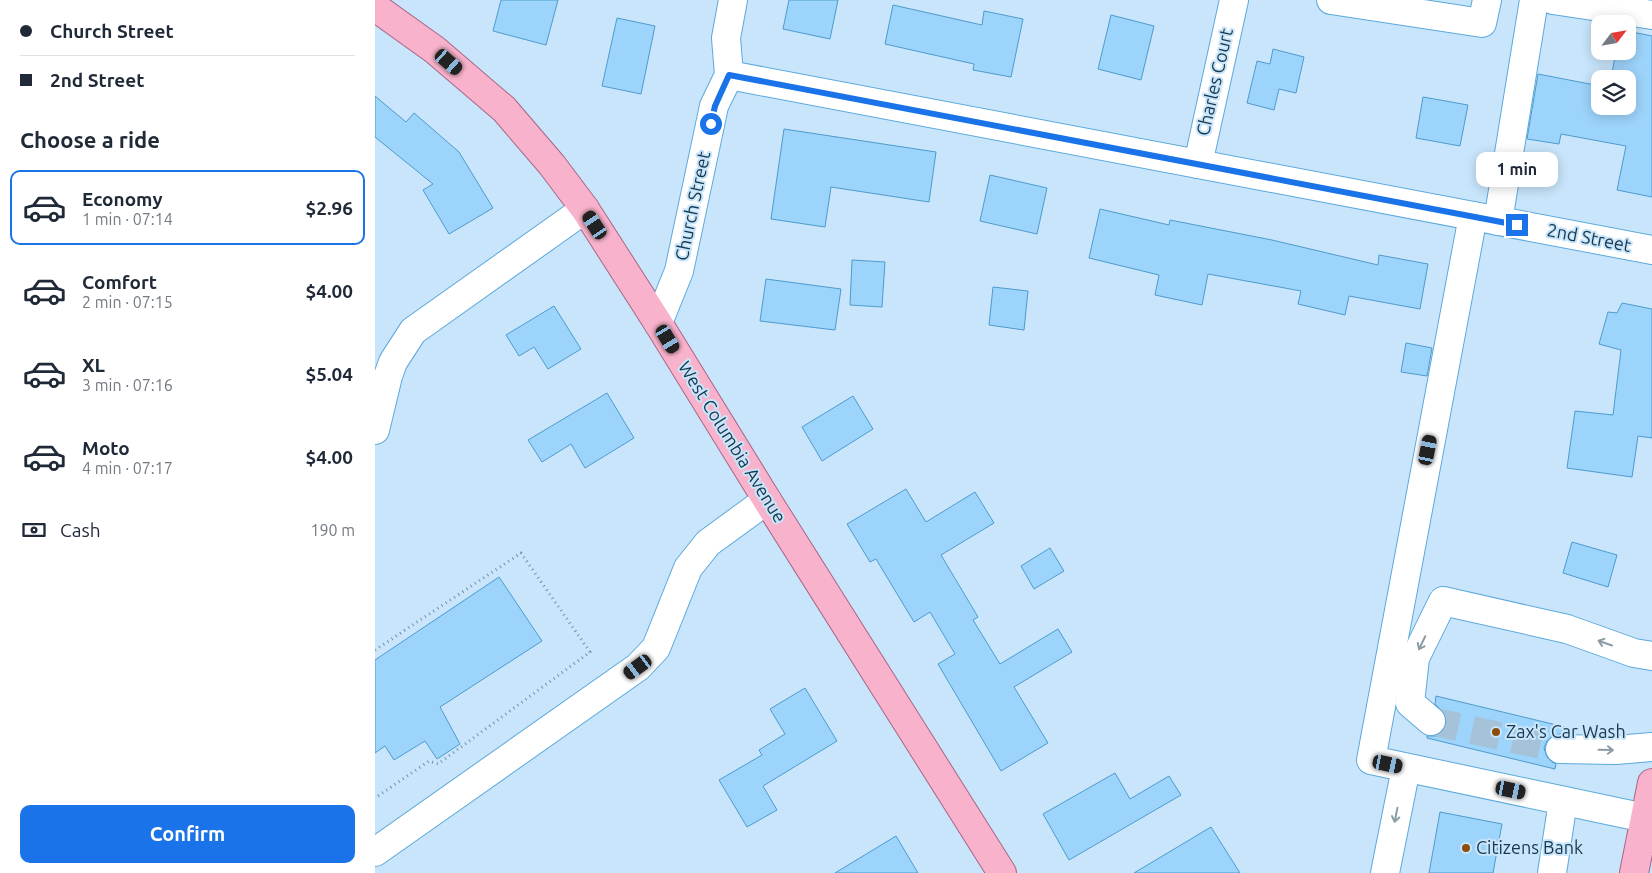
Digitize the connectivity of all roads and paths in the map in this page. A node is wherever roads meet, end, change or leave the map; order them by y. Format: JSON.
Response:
{"nodes":[{"id":1,"x":733,"y":0,"type":"edge"},
{"id":2,"x":1234,"y":0,"type":"edge"},
{"id":3,"x":1331,"y":0,"type":"edge"},
{"id":4,"x":1487,"y":0,"type":"edge"},
{"id":5,"x":1533,"y":0,"type":"edge"},
{"id":6,"x":1553,"y":0,"type":"edge"},
{"id":7,"x":375,"y":7,"type":"edge"},
{"id":8,"x":1652,"y":15,"type":"edge"},
{"id":9,"x":729,"y":75,"type":"junction"},
{"id":10,"x":1197,"y":164,"type":"junction"},
{"id":11,"x":585,"y":209,"type":"junction"},
{"id":12,"x":1486,"y":219,"type":"junction"},
{"id":13,"x":1652,"y":250,"type":"edge"},
{"id":14,"x":658,"y":322,"type":"junction"},
{"id":15,"x":375,"y":430,"type":"edge"},
{"id":16,"x":767,"y":500,"type":"junction"},
{"id":17,"x":1443,"y":601,"type":"junction"},
{"id":18,"x":1397,"y":619,"type":"junction"},
{"id":19,"x":375,"y":650,"type":"edge"},
{"id":20,"x":1652,"y":656,"type":"edge"},
{"id":21,"x":1431,"y":721,"type":"tunnel mouth"},
{"id":22,"x":1652,"y":747,"type":"edge"},
{"id":23,"x":1560,"y":749,"type":"tunnel mouth"},
{"id":24,"x":1406,"y":768,"type":"junction"},
{"id":25,"x":1652,"y":787,"type":"edge"},
{"id":26,"x":375,"y":798,"type":"edge"},
{"id":27,"x":1563,"y":801,"type":"junction"},
{"id":28,"x":1645,"y":818,"type":"junction"},
{"id":29,"x":375,"y":852,"type":"edge"},
{"id":30,"x":1002,"y":873,"type":"edge"},
{"id":31,"x":1385,"y":873,"type":"edge"},
{"id":32,"x":1551,"y":873,"type":"edge"},
{"id":33,"x":1634,"y":873,"type":"edge"}],
"edges":[{"from":1,"to":9,"type":"street","name":"Church Street"},
{"from":2,"to":10,"type":"street","name":"Charles Court"},
{"from":3,"to":4,"type":"street"},
{"from":5,"to":12,"type":"street"},
{"from":6,"to":8,"type":"street"},
{"from":7,"to":11,"type":"main road","name":"West Columbia Avenue"},
{"from":9,"to":10,"type":"street","name":"2nd Street"},
{"from":9,"to":14,"type":"street","name":"Church Street"},
{"from":10,"to":12,"type":"street","name":"2nd Street"},
{"from":11,"to":14,"type":"main road","name":"West Columbia Avenue"},
{"from":11,"to":15,"type":"street"},
{"from":12,"to":13,"type":"street","name":"2nd Street"},
{"from":12,"to":18,"type":"street"},
{"from":14,"to":16,"type":"main road","name":"West Columbia Avenue"},
{"from":16,"to":29,"type":"street"},
{"from":16,"to":30,"type":"main road","name":"West Columbia Avenue"},
{"from":17,"to":18,"type":"street"},
{"from":20,"to":17,"type":"street","one_way":true},
{"from":17,"to":21,"type":"street","one_way":true},
{"from":18,"to":24,"type":"street"},
{"from":19,"to":26,"type":"path"},
{"from":23,"to":22,"type":"street","one_way":true},
{"from":24,"to":27,"type":"street"},
{"from":24,"to":31,"type":"street","one_way":true},
{"from":25,"to":28,"type":"main road"},
{"from":27,"to":28,"type":"street"},
{"from":27,"to":32,"type":"street"},
{"from":28,"to":33,"type":"main road"}]}
